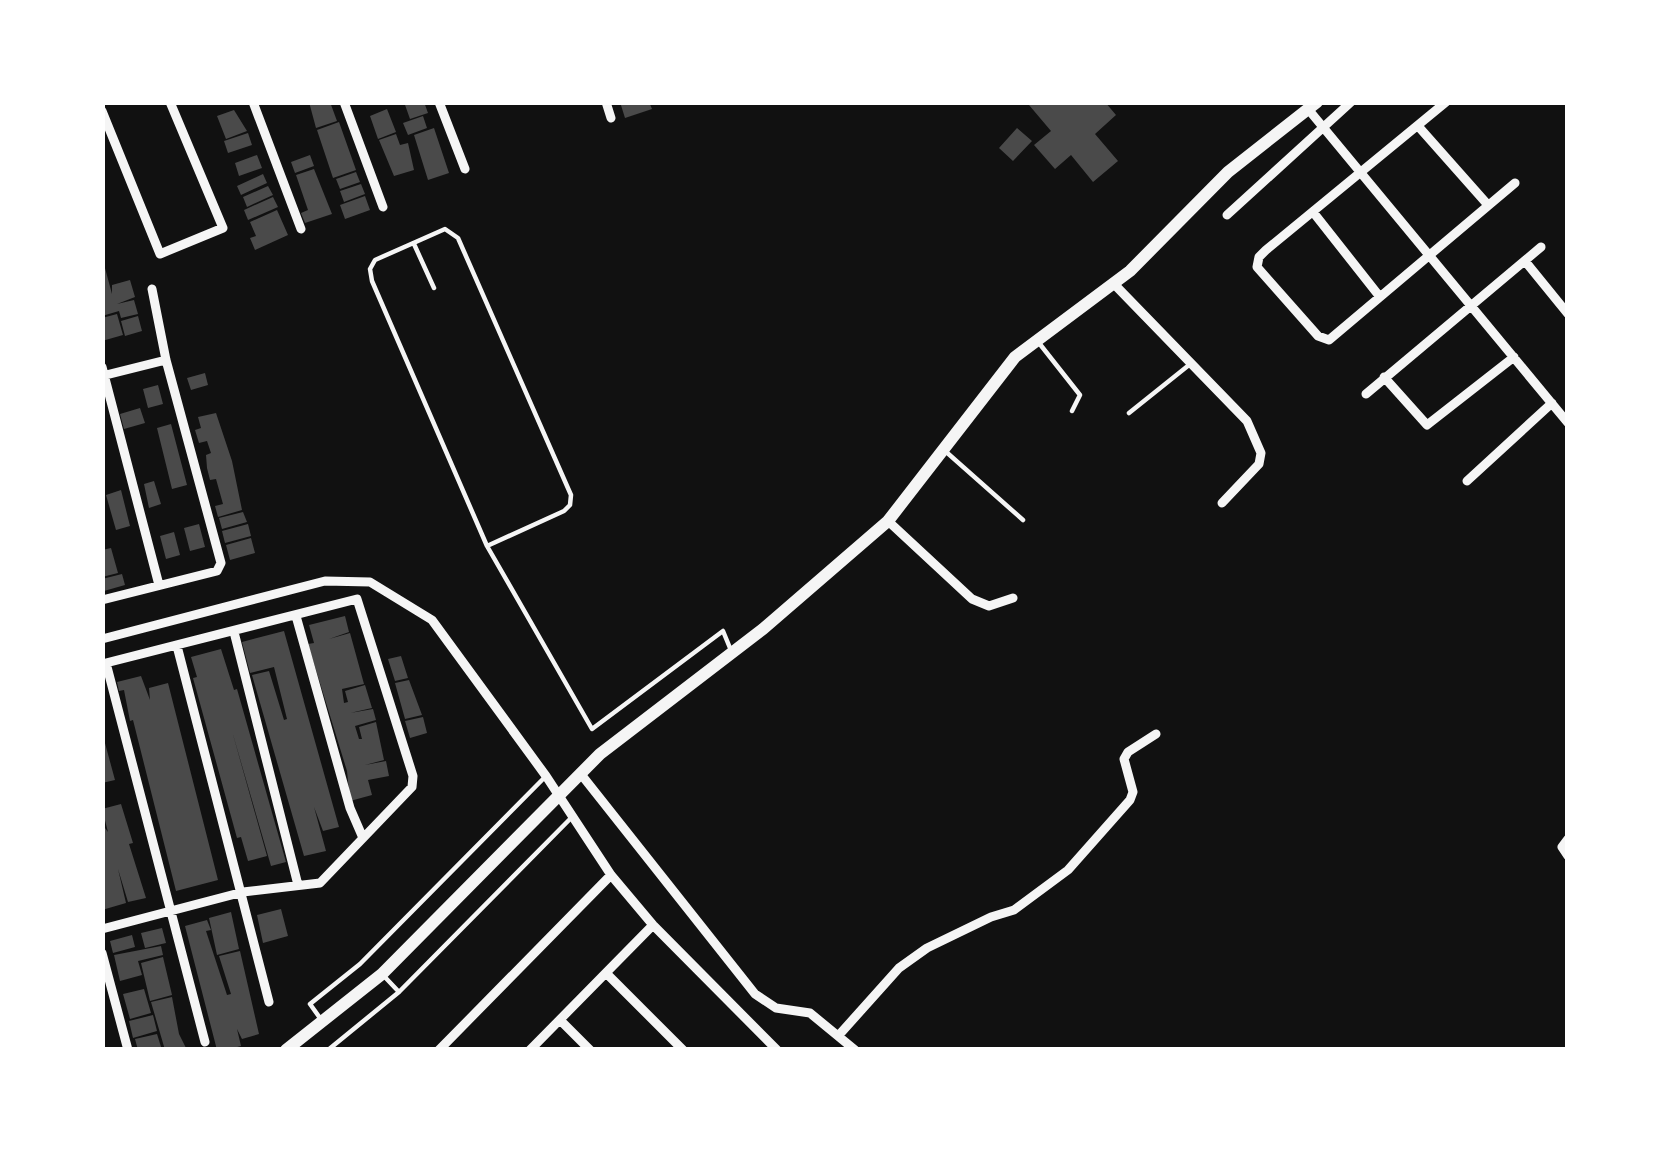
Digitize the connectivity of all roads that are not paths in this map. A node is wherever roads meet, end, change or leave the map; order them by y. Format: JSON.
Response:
{"nodes":[{"id":1,"x":170,"y":102,"type":"edge"},
{"id":2,"x":254,"y":102,"type":"edge"},
{"id":3,"x":344,"y":102,"type":"edge"},
{"id":4,"x":440,"y":102,"type":"edge"},
{"id":5,"x":606,"y":102,"type":"edge"},
{"id":6,"x":1351,"y":102,"type":"edge"},
{"id":7,"x":1446,"y":102,"type":"edge"},
{"id":8,"x":1309,"y":104,"type":"edge"},
{"id":9,"x":102,"y":111,"type":"edge"},
{"id":10,"x":611,"y":118,"type":"dead end"},
{"id":11,"x":1418,"y":126,"type":"junction"},
{"id":12,"x":1324,"y":127,"type":"junction"},
{"id":13,"x":465,"y":169,"type":"dead end"},
{"id":14,"x":1360,"y":172,"type":"junction"},
{"id":15,"x":1515,"y":183,"type":"dead end"},
{"id":16,"x":1488,"y":205,"type":"junction"},
{"id":17,"x":383,"y":207,"type":"dead end"},
{"id":18,"x":1313,"y":212,"type":"junction"},
{"id":19,"x":1227,"y":215,"type":"dead end"},
{"id":20,"x":301,"y":230,"type":"dead end"},
{"id":21,"x":414,"y":243,"type":"junction"},
{"id":22,"x":1541,"y":248,"type":"dead end"},
{"id":23,"x":1429,"y":254,"type":"junction"},
{"id":24,"x":1525,"y":261,"type":"junction"},
{"id":25,"x":1114,"y":284,"type":"junction"},
{"id":26,"x":434,"y":288,"type":"dead end"},
{"id":27,"x":152,"y":289,"type":"dead end"},
{"id":28,"x":1380,"y":296,"type":"junction"},
{"id":29,"x":1471,"y":303,"type":"junction"},
{"id":30,"x":1568,"y":314,"type":"edge"},
{"id":31,"x":1035,"y":339,"type":"junction"},
{"id":32,"x":1514,"y":357,"type":"junction"},
{"id":33,"x":166,"y":360,"type":"junction"},
{"id":34,"x":1190,"y":365,"type":"junction"},
{"id":35,"x":103,"y":373,"type":"edge"},
{"id":36,"x":1384,"y":377,"type":"junction"},
{"id":37,"x":1366,"y":394,"type":"dead end"},
{"id":38,"x":1552,"y":404,"type":"junction"},
{"id":39,"x":1072,"y":411,"type":"dead end"},
{"id":40,"x":1129,"y":412,"type":"dead end"},
{"id":41,"x":1568,"y":423,"type":"edge"},
{"id":42,"x":944,"y":450,"type":"junction"},
{"id":43,"x":1467,"y":481,"type":"dead end"},
{"id":44,"x":1222,"y":503,"type":"dead end"},
{"id":45,"x":1023,"y":520,"type":"dead end"},
{"id":46,"x":888,"y":521,"type":"junction"},
{"id":47,"x":487,"y":546,"type":"junction"},
{"id":48,"x":160,"y":585,"type":"junction"},
{"id":49,"x":1013,"y":598,"type":"dead end"},
{"id":50,"x":102,"y":600,"type":"edge"},
{"id":51,"x":296,"y":616,"type":"junction"},
{"id":52,"x":234,"y":632,"type":"junction"},
{"id":53,"x":102,"y":639,"type":"edge"},
{"id":54,"x":177,"y":646,"type":"junction"},
{"id":55,"x":730,"y":652,"type":"junction"},
{"id":56,"x":104,"y":663,"type":"edge"},
{"id":57,"x":1156,"y":734,"type":"dead end"},
{"id":58,"x":580,"y":773,"type":"junction"},
{"id":59,"x":546,"y":776,"type":"junction"},
{"id":60,"x":559,"y":794,"type":"junction"},
{"id":61,"x":572,"y":817,"type":"junction"},
{"id":62,"x":363,"y":838,"type":"junction"},
{"id":63,"x":1568,"y":839,"type":"edge"},
{"id":64,"x":1568,"y":856,"type":"edge"},
{"id":65,"x":611,"y":875,"type":"junction"},
{"id":66,"x":298,"y":885,"type":"junction"},
{"id":67,"x":243,"y":892,"type":"junction"},
{"id":68,"x":172,"y":909,"type":"junction"},
{"id":69,"x":653,"y":925,"type":"junction"},
{"id":70,"x":102,"y":929,"type":"edge"},
{"id":71,"x":102,"y":953,"type":"edge"},
{"id":72,"x":606,"y":973,"type":"junction"},
{"id":73,"x":382,"y":974,"type":"junction"},
{"id":74,"x":399,"y":992,"type":"junction"},
{"id":75,"x":269,"y":1002,"type":"dead end"},
{"id":76,"x":560,"y":1020,"type":"junction"},
{"id":77,"x":323,"y":1022,"type":"junction"},
{"id":78,"x":839,"y":1035,"type":"junction"},
{"id":79,"x":205,"y":1042,"type":"dead end"},
{"id":80,"x":128,"y":1050,"type":"edge"},
{"id":81,"x":286,"y":1050,"type":"edge"},
{"id":82,"x":328,"y":1050,"type":"edge"},
{"id":83,"x":439,"y":1050,"type":"edge"},
{"id":84,"x":530,"y":1050,"type":"edge"},
{"id":85,"x":590,"y":1050,"type":"edge"},
{"id":86,"x":683,"y":1050,"type":"edge"},
{"id":87,"x":777,"y":1050,"type":"edge"},
{"id":88,"x":855,"y":1050,"type":"edge"}],
"edges":[{"from":1,"to":9,"type":"street"},
{"from":2,"to":20,"type":"street"},
{"from":3,"to":17,"type":"street"},
{"from":4,"to":13,"type":"street"},
{"from":5,"to":10,"type":"street"},
{"from":6,"to":12,"type":"street"},
{"from":7,"to":11,"type":"street"},
{"from":8,"to":12,"type":"street"},
{"from":8,"to":25,"type":"main road"},
{"from":11,"to":14,"type":"street"},
{"from":11,"to":16,"type":"street"},
{"from":12,"to":14,"type":"street"},
{"from":12,"to":19,"type":"street"},
{"from":14,"to":18,"type":"street"},
{"from":14,"to":23,"type":"street"},
{"from":15,"to":16,"type":"street"},
{"from":16,"to":23,"type":"street"},
{"from":18,"to":28,"type":"street"},
{"from":18,"to":28,"type":"street"},
{"from":21,"to":26,"type":"lane"},
{"from":21,"to":47,"type":"lane"},
{"from":21,"to":47,"type":"lane"},
{"from":22,"to":24,"type":"street"},
{"from":23,"to":28,"type":"street"},
{"from":23,"to":29,"type":"street"},
{"from":24,"to":29,"type":"street"},
{"from":24,"to":30,"type":"street"},
{"from":25,"to":31,"type":"main road"},
{"from":25,"to":34,"type":"street"},
{"from":27,"to":33,"type":"street"},
{"from":29,"to":32,"type":"street"},
{"from":29,"to":36,"type":"street"},
{"from":31,"to":39,"type":"lane"},
{"from":31,"to":42,"type":"main road"},
{"from":32,"to":36,"type":"street"},
{"from":32,"to":38,"type":"street"},
{"from":33,"to":35,"type":"street"},
{"from":33,"to":48,"type":"street"},
{"from":34,"to":40,"type":"lane"},
{"from":34,"to":44,"type":"street"},
{"from":35,"to":48,"type":"street"},
{"from":36,"to":37,"type":"street"},
{"from":38,"to":41,"type":"street"},
{"from":38,"to":43,"type":"street"},
{"from":42,"to":45,"type":"lane"},
{"from":42,"to":46,"type":"main road"},
{"from":46,"to":49,"type":"street"},
{"from":46,"to":55,"type":"main road"},
{"from":47,"to":55,"type":"lane"},
{"from":48,"to":50,"type":"street"},
{"from":51,"to":52,"type":"street"},
{"from":51,"to":62,"type":"street"},
{"from":51,"to":62,"type":"street"},
{"from":52,"to":54,"type":"street"},
{"from":52,"to":66,"type":"street"},
{"from":53,"to":59,"type":"street"},
{"from":54,"to":56,"type":"street"},
{"from":54,"to":67,"type":"street"},
{"from":55,"to":58,"type":"main road"},
{"from":56,"to":68,"type":"street"},
{"from":57,"to":78,"type":"street"},
{"from":58,"to":60,"type":"main road"},
{"from":58,"to":78,"type":"street"},
{"from":59,"to":60,"type":"street"},
{"from":59,"to":77,"type":"lane"},
{"from":60,"to":61,"type":"street"},
{"from":60,"to":73,"type":"main road"},
{"from":61,"to":65,"type":"street"},
{"from":61,"to":74,"type":"lane"},
{"from":62,"to":66,"type":"street"},
{"from":63,"to":64,"type":"street"},
{"from":65,"to":69,"type":"street"},
{"from":65,"to":83,"type":"street"},
{"from":66,"to":67,"type":"street"},
{"from":67,"to":68,"type":"street"},
{"from":67,"to":75,"type":"street"},
{"from":68,"to":70,"type":"street"},
{"from":68,"to":79,"type":"street"},
{"from":69,"to":72,"type":"street"},
{"from":69,"to":87,"type":"street"},
{"from":71,"to":80,"type":"street"},
{"from":72,"to":76,"type":"street"},
{"from":72,"to":86,"type":"street"},
{"from":73,"to":74,"type":"lane"},
{"from":73,"to":77,"type":"main road"},
{"from":74,"to":82,"type":"lane"},
{"from":76,"to":84,"type":"street"},
{"from":76,"to":85,"type":"street"},
{"from":77,"to":81,"type":"main road"},
{"from":78,"to":88,"type":"street"}]}
